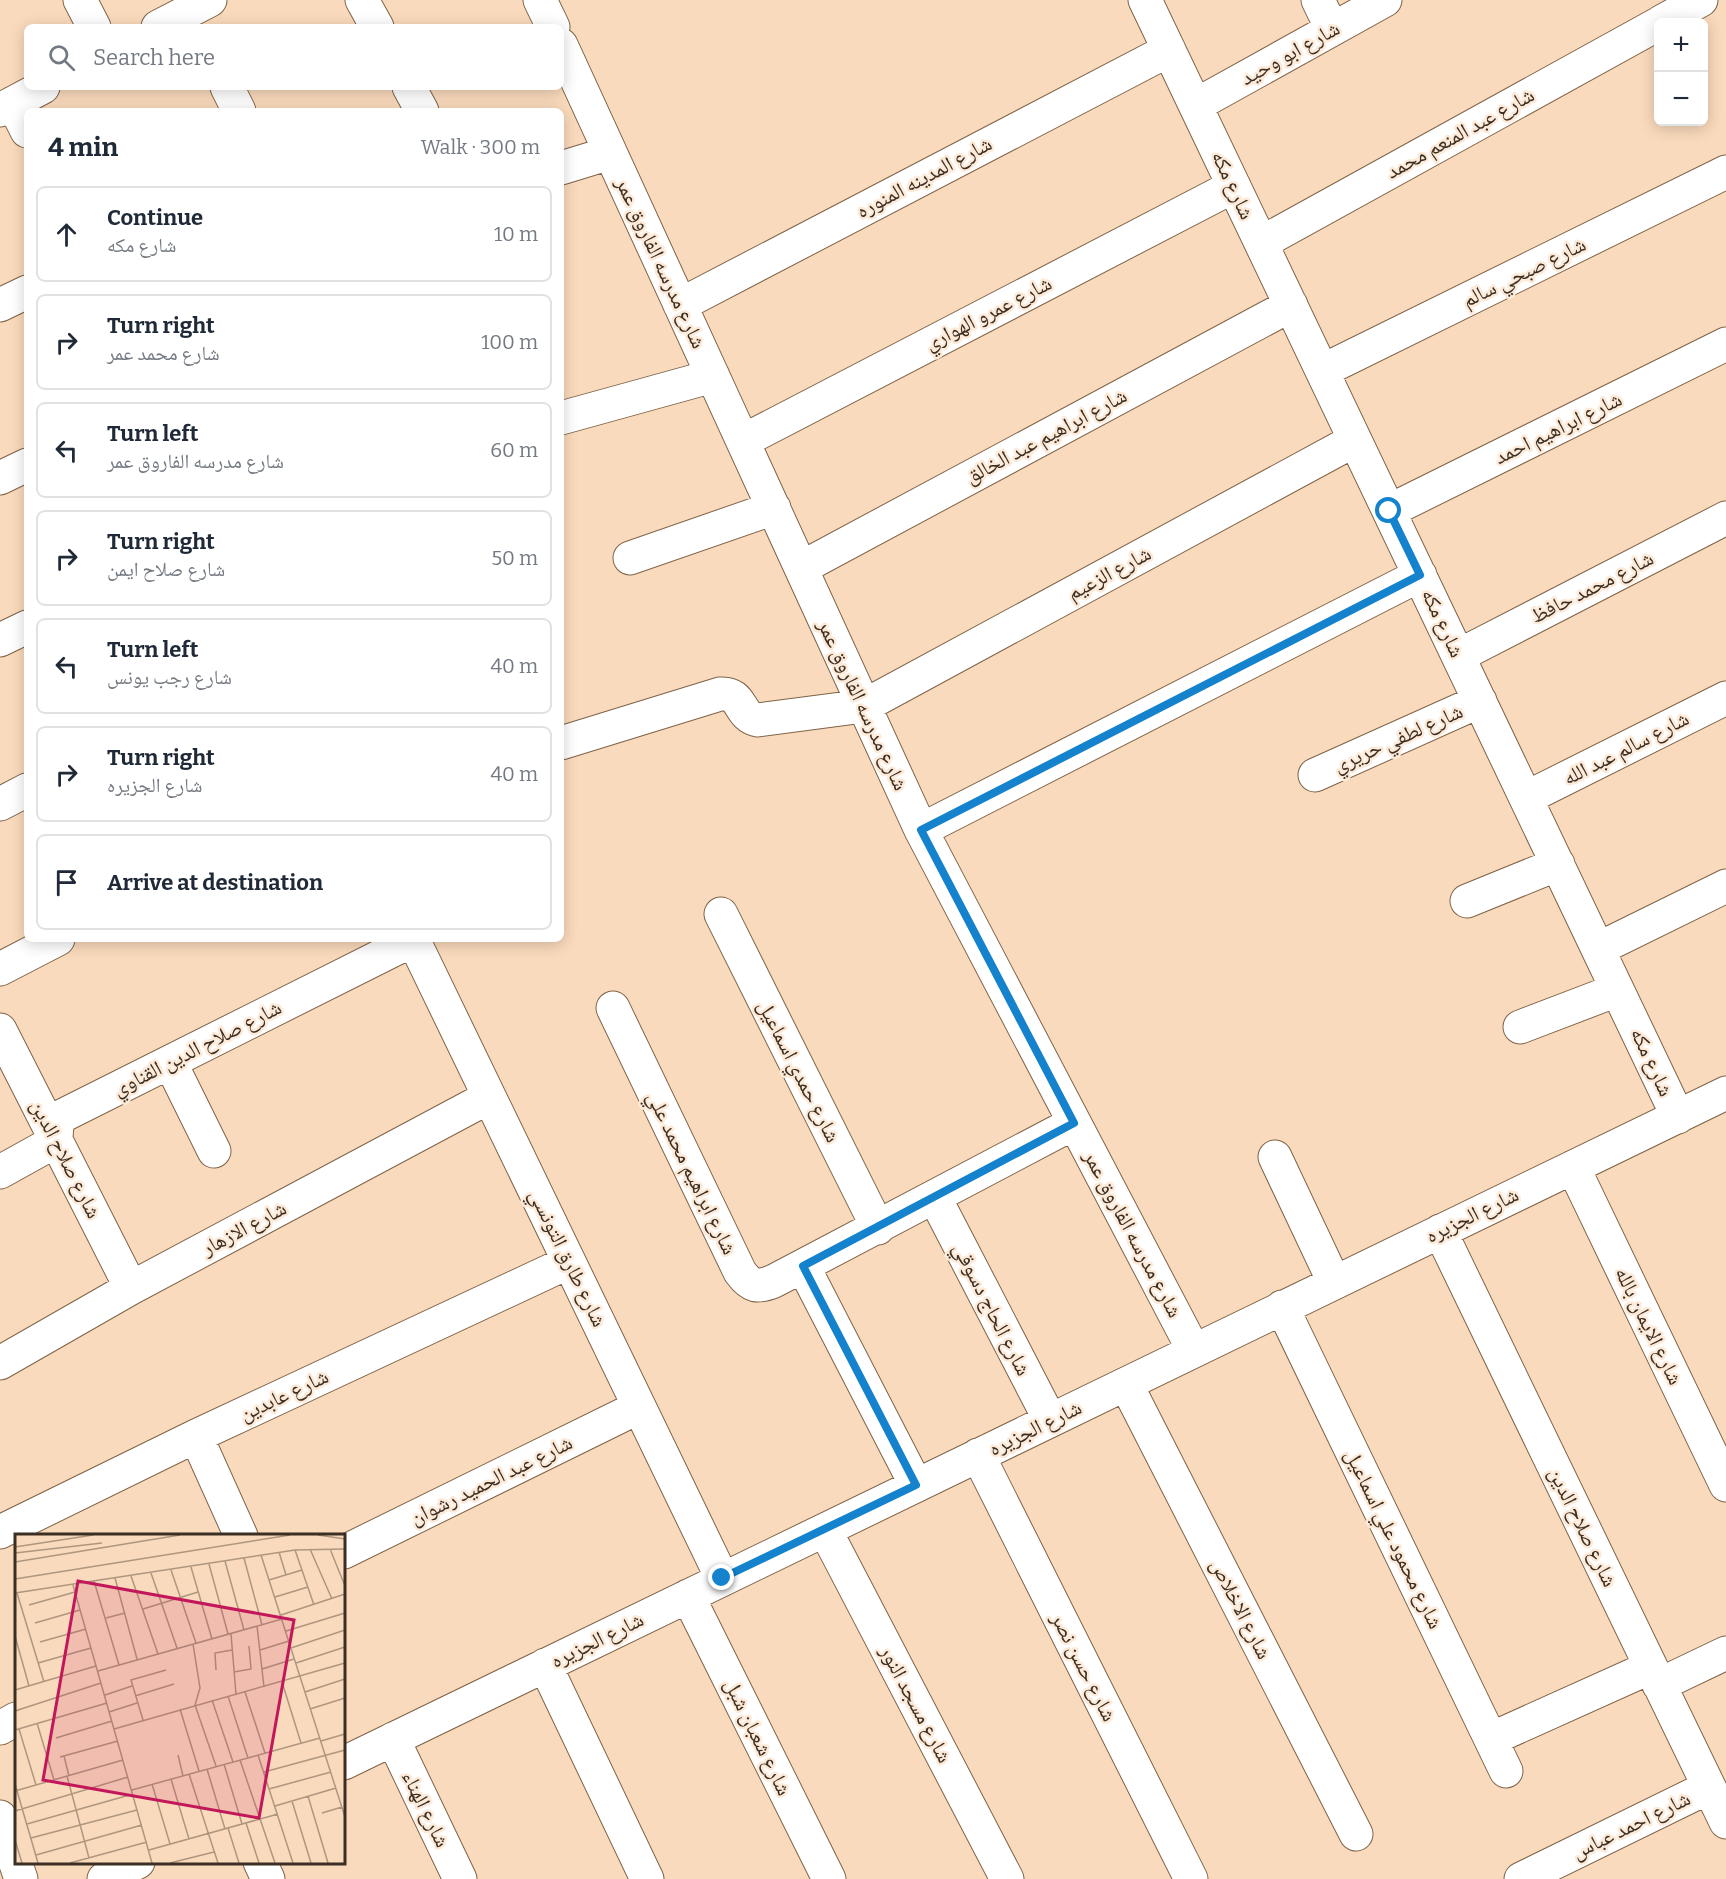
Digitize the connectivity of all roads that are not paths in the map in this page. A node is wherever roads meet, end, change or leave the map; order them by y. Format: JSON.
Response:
{"nodes":[{"id":1,"x":80,"y":0,"type":"edge"},
{"id":2,"x":362,"y":0,"type":"edge"},
{"id":3,"x":1146,"y":0,"type":"edge"},
{"id":4,"x":1318,"y":0,"type":"edge"},
{"id":5,"x":1385,"y":0,"type":"edge"},
{"id":6,"x":1701,"y":0,"type":"edge"},
{"id":7,"x":199,"y":13,"type":"edge"},
{"id":8,"x":1669,"y":18,"type":"edge"},
{"id":9,"x":92,"y":24,"type":"edge"},
{"id":10,"x":167,"y":24,"type":"edge"},
{"id":11,"x":375,"y":24,"type":"edge"},
{"id":12,"x":1654,"y":26,"type":"edge"},
{"id":13,"x":1332,"y":29,"type":"junction"},
{"id":14,"x":1169,"y":50,"type":"junction"},
{"id":15,"x":564,"y":52,"type":"edge"},
{"id":16,"x":40,"y":90,"type":"edge"},
{"id":17,"x":228,"y":90,"type":"edge"},
{"id":18,"x":411,"y":90,"type":"edge"},
{"id":19,"x":1196,"y":105,"type":"junction"},
{"id":20,"x":238,"y":108,"type":"edge"},
{"id":21,"x":420,"y":108,"type":"edge"},
{"id":22,"x":13,"y":115,"type":"edge"},
{"id":23,"x":610,"y":153,"type":"junction"},
{"id":24,"x":564,"y":167,"type":"edge"},
{"id":25,"x":1726,"y":172,"type":"edge"},
{"id":26,"x":1234,"y":186,"type":"junction"},
{"id":27,"x":1261,"y":243,"type":"junction"},
{"id":28,"x":24,"y":293,"type":"edge"},
{"id":29,"x":0,"y":305,"type":"edge"},
{"id":30,"x":680,"y":305,"type":"junction"},
{"id":31,"x":1291,"y":305,"type":"junction"},
{"id":32,"x":1726,"y":344,"type":"edge"},
{"id":33,"x":1322,"y":371,"type":"junction"},
{"id":34,"x":713,"y":376,"type":"junction"},
{"id":35,"x":564,"y":417,"type":"edge"},
{"id":36,"x":1355,"y":440,"type":"junction"},
{"id":37,"x":742,"y":441,"type":"junction"},
{"id":38,"x":24,"y":466,"type":"edge"},
{"id":39,"x":0,"y":478,"type":"edge"},
{"id":40,"x":774,"y":508,"type":"junction"},
{"id":41,"x":1389,"y":511,"type":"junction"},
{"id":42,"x":1726,"y":518,"type":"edge"},
{"id":43,"x":630,"y":558,"type":"dead end"},
{"id":44,"x":801,"y":567,"type":"junction"},
{"id":45,"x":1420,"y":575,"type":"junction"},
{"id":46,"x":24,"y":628,"type":"edge"},
{"id":47,"x":0,"y":640,"type":"edge"},
{"id":48,"x":1458,"y":656,"type":"junction"},
{"id":49,"x":1726,"y":698,"type":"edge"},
{"id":50,"x":1480,"y":701,"type":"junction"},
{"id":51,"x":864,"y":706,"type":"junction"},
{"id":52,"x":564,"y":742,"type":"edge"},
{"id":53,"x":1316,"y":775,"type":"dead end"},
{"id":54,"x":24,"y":792,"type":"edge"},
{"id":55,"x":1526,"y":798,"type":"junction"},
{"id":56,"x":0,"y":804,"type":"edge"},
{"id":57,"x":921,"y":830,"type":"junction"},
{"id":58,"x":1558,"y":864,"type":"junction"},
{"id":59,"x":1726,"y":886,"type":"edge"},
{"id":60,"x":1467,"y":901,"type":"dead end"},
{"id":61,"x":721,"y":914,"type":"dead end"},
{"id":62,"x":52,"y":942,"type":"edge"},
{"id":63,"x":409,"y":942,"type":"edge"},
{"id":64,"x":414,"y":942,"type":"edge"},
{"id":65,"x":1598,"y":949,"type":"junction"},
{"id":66,"x":0,"y":969,"type":"edge"},
{"id":67,"x":1617,"y":990,"type":"junction"},
{"id":68,"x":613,"y":1008,"type":"dead end"},
{"id":69,"x":1520,"y":1027,"type":"dead end"},
{"id":70,"x":0,"y":1030,"type":"edge"},
{"id":71,"x":170,"y":1062,"type":"junction"},
{"id":72,"x":489,"y":1097,"type":"junction"},
{"id":73,"x":1722,"y":1105,"type":"edge"},
{"id":74,"x":1678,"y":1116,"type":"junction"},
{"id":75,"x":1074,"y":1123,"type":"junction"},
{"id":76,"x":56,"y":1139,"type":"junction"},
{"id":77,"x":214,"y":1151,"type":"dead end"},
{"id":78,"x":1275,"y":1157,"type":"dead end"},
{"id":79,"x":1573,"y":1167,"type":"junction"},
{"id":80,"x":0,"y":1172,"type":"edge"},
{"id":81,"x":935,"y":1198,"type":"junction"},
{"id":82,"x":878,"y":1228,"type":"junction"},
{"id":83,"x":1440,"y":1231,"type":"junction"},
{"id":84,"x":569,"y":1262,"type":"junction"},
{"id":85,"x":803,"y":1266,"type":"junction"},
{"id":86,"x":1334,"y":1282,"type":"junction"},
{"id":87,"x":131,"y":1288,"type":"junction"},
{"id":88,"x":1282,"y":1307,"type":"junction"},
{"id":89,"x":1194,"y":1351,"type":"junction"},
{"id":90,"x":0,"y":1363,"type":"edge"},
{"id":91,"x":1126,"y":1384,"type":"junction"},
{"id":92,"x":639,"y":1407,"type":"junction"},
{"id":93,"x":1050,"y":1420,"type":"junction"},
{"id":94,"x":196,"y":1436,"type":"junction"},
{"id":95,"x":978,"y":1455,"type":"junction"},
{"id":96,"x":916,"y":1485,"type":"junction"},
{"id":97,"x":1726,"y":1485,"type":"edge"},
{"id":98,"x":825,"y":1530,"type":"junction"},
{"id":99,"x":0,"y":1532,"type":"edge"},
{"id":100,"x":240,"y":1534,"type":"edge"},
{"id":101,"x":345,"y":1552,"type":"edge"},
{"id":102,"x":722,"y":1578,"type":"junction"},
{"id":103,"x":688,"y":1596,"type":"junction"},
{"id":104,"x":1726,"y":1653,"type":"edge"},
{"id":105,"x":545,"y":1665,"type":"junction"},
{"id":106,"x":1655,"y":1676,"type":"junction"},
{"id":107,"x":15,"y":1720,"type":"edge"},
{"id":108,"x":0,"y":1728,"type":"edge"},
{"id":109,"x":393,"y":1739,"type":"junction"},
{"id":110,"x":1491,"y":1739,"type":"junction"},
{"id":111,"x":345,"y":1763,"type":"edge"},
{"id":112,"x":1506,"y":1771,"type":"dead end"},
{"id":113,"x":1709,"y":1787,"type":"junction"},
{"id":114,"x":0,"y":1817,"type":"edge"},
{"id":115,"x":1726,"y":1822,"type":"edge"},
{"id":116,"x":1356,"y":1834,"type":"dead end"},
{"id":117,"x":15,"y":1861,"type":"edge"},
{"id":118,"x":16,"y":1864,"type":"edge"},
{"id":119,"x":136,"y":1864,"type":"edge"},
{"id":120,"x":260,"y":1864,"type":"edge"},
{"id":121,"x":21,"y":1879,"type":"edge"},
{"id":122,"x":104,"y":1879,"type":"edge"},
{"id":123,"x":268,"y":1879,"type":"edge"},
{"id":124,"x":460,"y":1879,"type":"edge"},
{"id":125,"x":647,"y":1879,"type":"edge"},
{"id":126,"x":829,"y":1879,"type":"edge"},
{"id":127,"x":1007,"y":1879,"type":"edge"},
{"id":128,"x":1191,"y":1879,"type":"edge"},
{"id":129,"x":1521,"y":1879,"type":"edge"}],
"edges":[{"from":1,"to":9,"type":"street"},
{"from":2,"to":11,"type":"street"},
{"from":3,"to":14,"type":"street","name":"شارع مكه"},
{"from":4,"to":13,"type":"street"},
{"from":5,"to":13,"type":"street","name":"شارع ابو وحيد"},
{"from":6,"to":8,"type":"street","name":"شارع عبد المنعم محمد"},
{"from":7,"to":10,"type":"street"},
{"from":12,"to":27,"type":"street","name":"شارع عبد المنعم محمد"},
{"from":13,"to":19,"type":"street","name":"شارع ابو وحيد"},
{"from":14,"to":19,"type":"street","name":"شارع مكه"},
{"from":14,"to":30,"type":"street","name":"شارع المدينه المنوره"},
{"from":15,"to":23,"type":"street","name":"شارع مدرسه الفاروق عمر"},
{"from":16,"to":22,"type":"street"},
{"from":17,"to":20,"type":"street"},
{"from":18,"to":21,"type":"street"},
{"from":19,"to":26,"type":"street","name":"شارع مكه"},
{"from":23,"to":24,"type":"street"},
{"from":23,"to":30,"type":"street","name":"شارع مدرسه الفاروق عمر"},
{"from":25,"to":33,"type":"street","name":"شارع صبحي سالم"},
{"from":26,"to":27,"type":"street","name":"شارع مكه"},
{"from":26,"to":37,"type":"street","name":"شارع عمرو الهواري"},
{"from":27,"to":31,"type":"street","name":"شارع مكه"},
{"from":28,"to":29,"type":"street"},
{"from":30,"to":34,"type":"street","name":"شارع مدرسه الفاروق عمر"},
{"from":31,"to":33,"type":"street","name":"شارع مكه"},
{"from":31,"to":44,"type":"street","name":"شارع ابراهيم عبد الخالق"},
{"from":32,"to":41,"type":"street","name":"شارع ابراهيم احمد"},
{"from":33,"to":36,"type":"street","name":"شارع مكه"},
{"from":34,"to":35,"type":"street"},
{"from":34,"to":37,"type":"street","name":"شارع مدرسه الفاروق عمر"},
{"from":36,"to":41,"type":"street","name":"شارع مكه"},
{"from":36,"to":51,"type":"street","name":"شارع الزعيم"},
{"from":37,"to":40,"type":"street","name":"شارع مدرسه الفاروق عمر"},
{"from":38,"to":39,"type":"street"},
{"from":40,"to":43,"type":"street"},
{"from":40,"to":44,"type":"street","name":"شارع مدرسه الفاروق عمر"},
{"from":41,"to":45,"type":"street","name":"شارع مكه"},
{"from":42,"to":48,"type":"street","name":"شارع محمد حافظ"},
{"from":44,"to":51,"type":"street","name":"شارع مدرسه الفاروق عمر"},
{"from":45,"to":48,"type":"street","name":"شارع مكه"},
{"from":45,"to":57,"type":"street"},
{"from":46,"to":47,"type":"street"},
{"from":48,"to":50,"type":"street","name":"شارع مكه"},
{"from":49,"to":55,"type":"street","name":"شارع سالم عبد الله"},
{"from":50,"to":53,"type":"street","name":"شارع لطفي حريري"},
{"from":50,"to":55,"type":"street","name":"شارع مكه"},
{"from":51,"to":52,"type":"street"},
{"from":51,"to":57,"type":"street","name":"شارع مدرسه الفاروق عمر"},
{"from":54,"to":56,"type":"street"},
{"from":55,"to":58,"type":"street","name":"شارع مكه"},
{"from":57,"to":75,"type":"street","name":"شارع مدرسه الفاروق عمر"},
{"from":58,"to":60,"type":"street"},
{"from":58,"to":65,"type":"street","name":"شارع مكه"},
{"from":59,"to":65,"type":"street"},
{"from":61,"to":82,"type":"street","name":"شارع حمدي اسماعيل"},
{"from":62,"to":66,"type":"street"},
{"from":63,"to":71,"type":"street","name":"شارع صلاح الدين القناوي"},
{"from":64,"to":72,"type":"street","name":"شارع طارق التونسي"},
{"from":65,"to":67,"type":"street","name":"شارع مكه"},
{"from":67,"to":69,"type":"street"},
{"from":67,"to":74,"type":"street","name":"شارع مكه"},
{"from":68,"to":85,"type":"street","name":"شارع ابراهيم محمد علي"},
{"from":70,"to":76,"type":"street","name":"شارع صلاح الدين"},
{"from":71,"to":76,"type":"street","name":"شارع صلاح الدين القناوي"},
{"from":71,"to":77,"type":"street"},
{"from":72,"to":84,"type":"street","name":"شارع طارق التونسي"},
{"from":72,"to":87,"type":"street","name":"شارع الازهار"},
{"from":73,"to":74,"type":"street","name":"شارع الجزيره"},
{"from":74,"to":79,"type":"street","name":"شارع الجزيره"},
{"from":75,"to":81,"type":"street"},
{"from":75,"to":89,"type":"street","name":"شارع مدرسه الفاروق عمر"},
{"from":76,"to":80,"type":"street"},
{"from":76,"to":87,"type":"street","name":"شارع صلاح الدين"},
{"from":78,"to":86,"type":"street"},
{"from":79,"to":83,"type":"street","name":"شارع الجزيره"},
{"from":79,"to":97,"type":"street","name":"شارع الايمان بالله"},
{"from":81,"to":82,"type":"street"},
{"from":81,"to":93,"type":"street","name":"شارع الحاج دسوقي"},
{"from":82,"to":85,"type":"street"},
{"from":83,"to":86,"type":"street","name":"شارع الجزيره"},
{"from":83,"to":106,"type":"street","name":"شارع صلاح الدين"},
{"from":84,"to":92,"type":"street","name":"شارع طارق التونسي"},
{"from":84,"to":94,"type":"street","name":"شارع عابدين"},
{"from":85,"to":96,"type":"street"},
{"from":86,"to":88,"type":"street","name":"شارع الجزيره"},
{"from":87,"to":90,"type":"street","name":"شارع الازهار"},
{"from":88,"to":89,"type":"street","name":"شارع الجزيره"},
{"from":88,"to":110,"type":"street","name":"شارع محمود علي اسماعيل"},
{"from":89,"to":91,"type":"street","name":"شارع الجزيره"},
{"from":91,"to":93,"type":"street","name":"شارع الجزيره"},
{"from":91,"to":116,"type":"street","name":"شارع الاخلاص"},
{"from":92,"to":101,"type":"street","name":"شارع عبد الحميد رشوان"},
{"from":92,"to":102,"type":"street","name":"شارع طارق التونسي"},
{"from":93,"to":95,"type":"street","name":"شارع الجزيره"},
{"from":94,"to":99,"type":"street","name":"شارع عابدين"},
{"from":94,"to":100,"type":"street"},
{"from":95,"to":96,"type":"street","name":"شارع الجزيره"},
{"from":95,"to":128,"type":"street","name":"شارع حسن نصر"},
{"from":96,"to":98,"type":"street","name":"شارع الجزيره"},
{"from":98,"to":102,"type":"street","name":"شارع الجزيره"},
{"from":98,"to":127,"type":"street","name":"شارع مسجد النور"},
{"from":102,"to":103,"type":"street","name":"شارع الجزيره"},
{"from":103,"to":105,"type":"street","name":"شارع الجزيره"},
{"from":103,"to":126,"type":"street","name":"شارع شعبان شبل"},
{"from":104,"to":106,"type":"street"},
{"from":105,"to":109,"type":"street","name":"شارع الجزيره"},
{"from":105,"to":125,"type":"street"},
{"from":106,"to":110,"type":"street"},
{"from":106,"to":113,"type":"street","name":"شارع صلاح الدين"},
{"from":107,"to":108,"type":"street"},
{"from":109,"to":111,"type":"street","name":"شارع الجزيره"},
{"from":109,"to":124,"type":"street","name":"شارع الهناء"},
{"from":110,"to":112,"type":"street","name":"شارع محمود علي اسماعيل"},
{"from":113,"to":115,"type":"street","name":"شارع صلاح الدين"},
{"from":113,"to":129,"type":"street","name":"شارع احمد عباس"},
{"from":114,"to":117,"type":"street"},
{"from":118,"to":121,"type":"street"},
{"from":119,"to":122,"type":"street"},
{"from":120,"to":123,"type":"street"}]}
